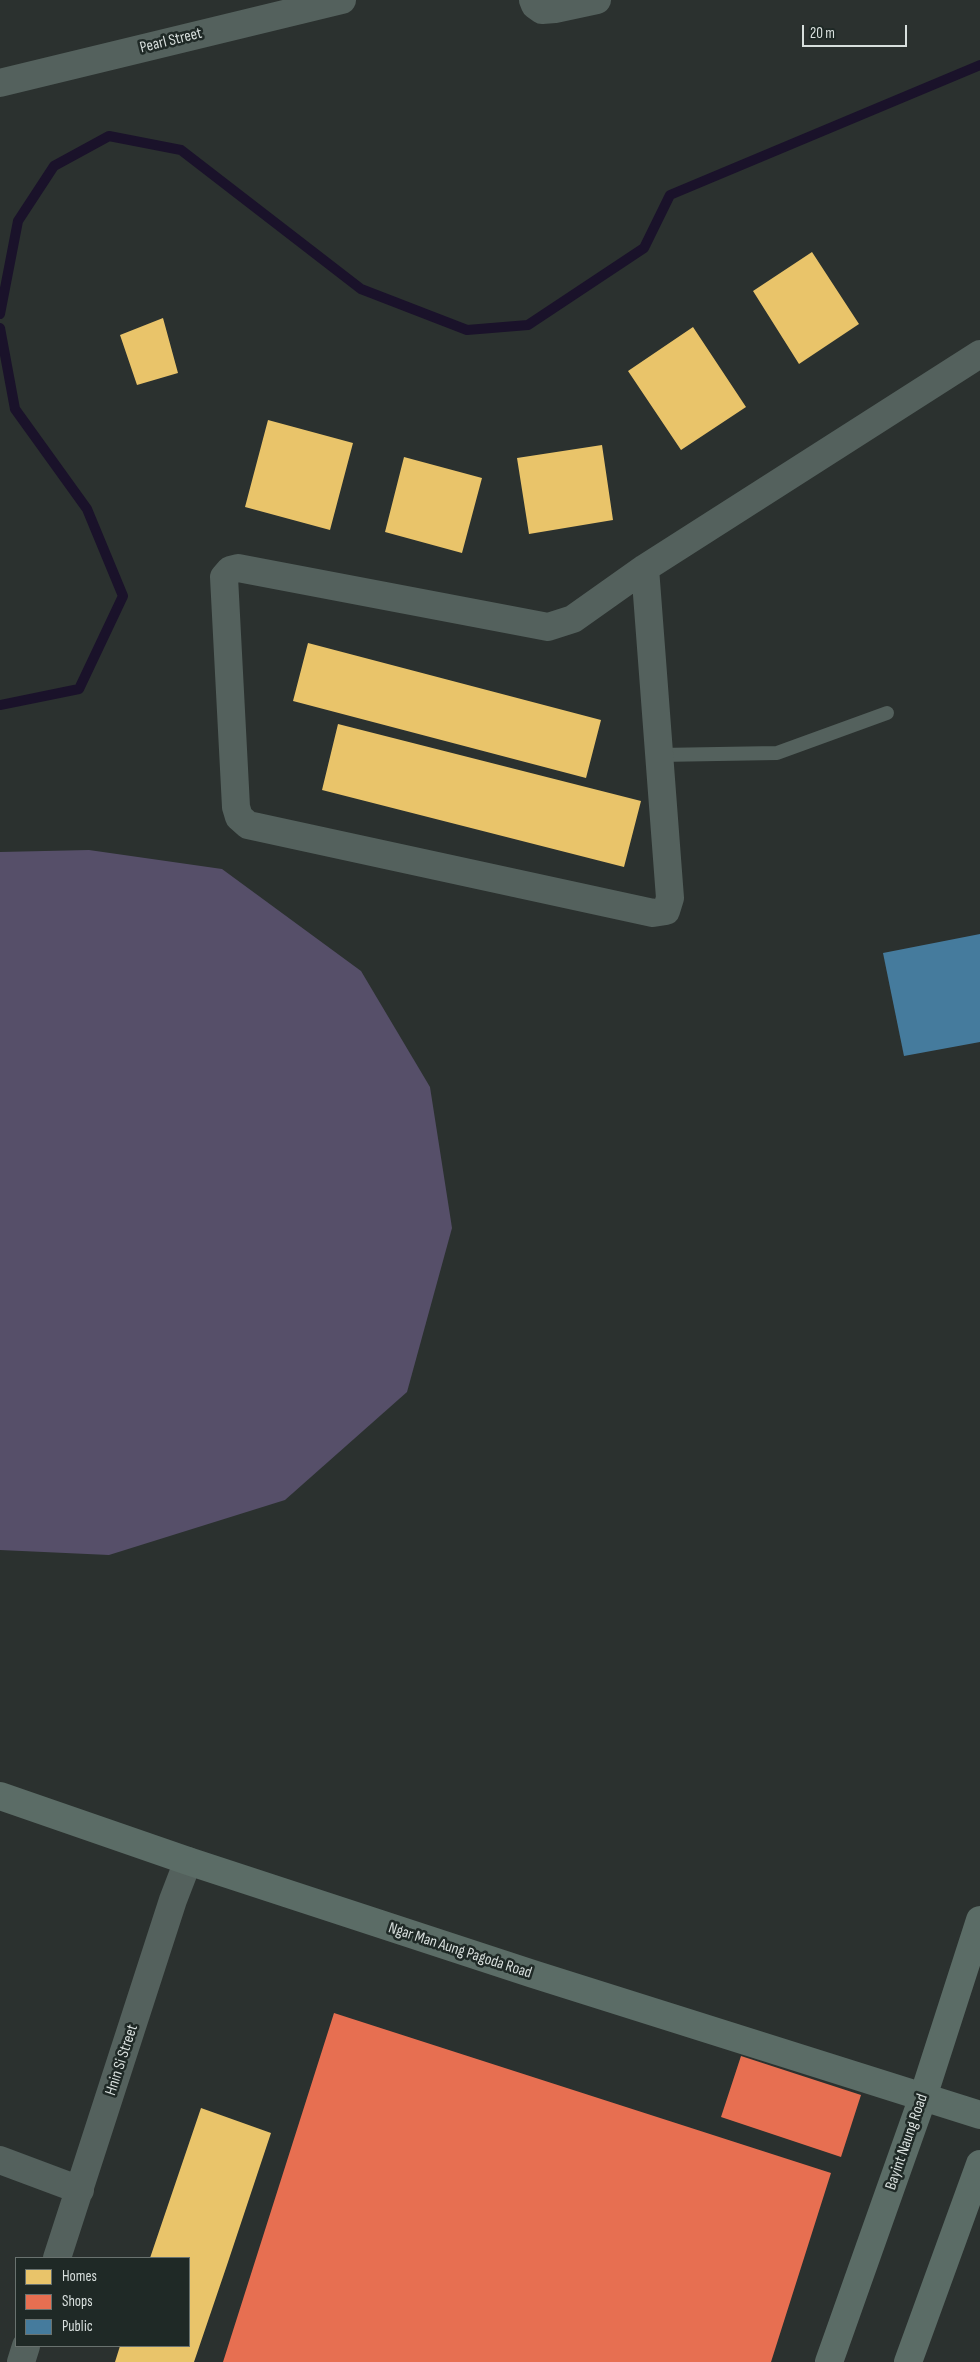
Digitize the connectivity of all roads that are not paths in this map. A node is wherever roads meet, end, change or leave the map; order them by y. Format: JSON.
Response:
{"nodes":[{"id":1,"x":342,"y":0,"type":"edge"},
{"id":2,"x":533,"y":0,"type":"edge"},
{"id":3,"x":597,"y":0,"type":"edge"},
{"id":4,"x":0,"y":83,"type":"edge"},
{"id":5,"x":980,"y":354,"type":"edge"},
{"id":6,"x":644,"y":568,"type":"junction"},
{"id":7,"x":887,"y":713,"type":"dead end"},
{"id":8,"x":659,"y":755,"type":"junction"},
{"id":9,"x":0,"y":1796,"type":"edge"},
{"id":10,"x":188,"y":1862,"type":"junction"},
{"id":11,"x":980,"y":1920,"type":"edge"},
{"id":12,"x":975,"y":1951,"type":"edge"},
{"id":13,"x":923,"y":2097,"type":"junction"},
{"id":14,"x":980,"y":2115,"type":"edge"},
{"id":15,"x":0,"y":2160,"type":"edge"},
{"id":16,"x":980,"y":2164,"type":"edge"},
{"id":17,"x":80,"y":2190,"type":"junction"},
{"id":18,"x":57,"y":2257,"type":"edge"},
{"id":19,"x":26,"y":2347,"type":"edge"},
{"id":20,"x":21,"y":2362,"type":"edge"},
{"id":21,"x":829,"y":2362,"type":"edge"},
{"id":22,"x":908,"y":2362,"type":"edge"}],
"edges":[{"from":1,"to":4,"type":"street","name":"Pearl Street"},
{"from":2,"to":3,"type":"street"},
{"from":5,"to":6,"type":"street"},
{"from":6,"to":8,"type":"street"},
{"from":6,"to":8,"type":"street"},
{"from":7,"to":8,"type":"lane"},
{"from":9,"to":10,"type":"main road","name":"Ngar Man Aung Pagoda Road"},
{"from":10,"to":13,"type":"main road","name":"Ngar Man Aung Pagoda Road"},
{"from":10,"to":17,"type":"street","name":"Hnin Si Street"},
{"from":11,"to":12,"type":"main road","name":"Bayint Naung Road"},
{"from":12,"to":13,"type":"main road","name":"Bayint Naung Road"},
{"from":13,"to":14,"type":"main road","name":"Ngar Man Aung Pagoda Road"},
{"from":13,"to":21,"type":"main road","name":"Bayint Naung Road"},
{"from":15,"to":17,"type":"street"},
{"from":16,"to":22,"type":"main road"},
{"from":17,"to":18,"type":"street","name":"Hnin Si Street"},
{"from":19,"to":20,"type":"street"}]}
